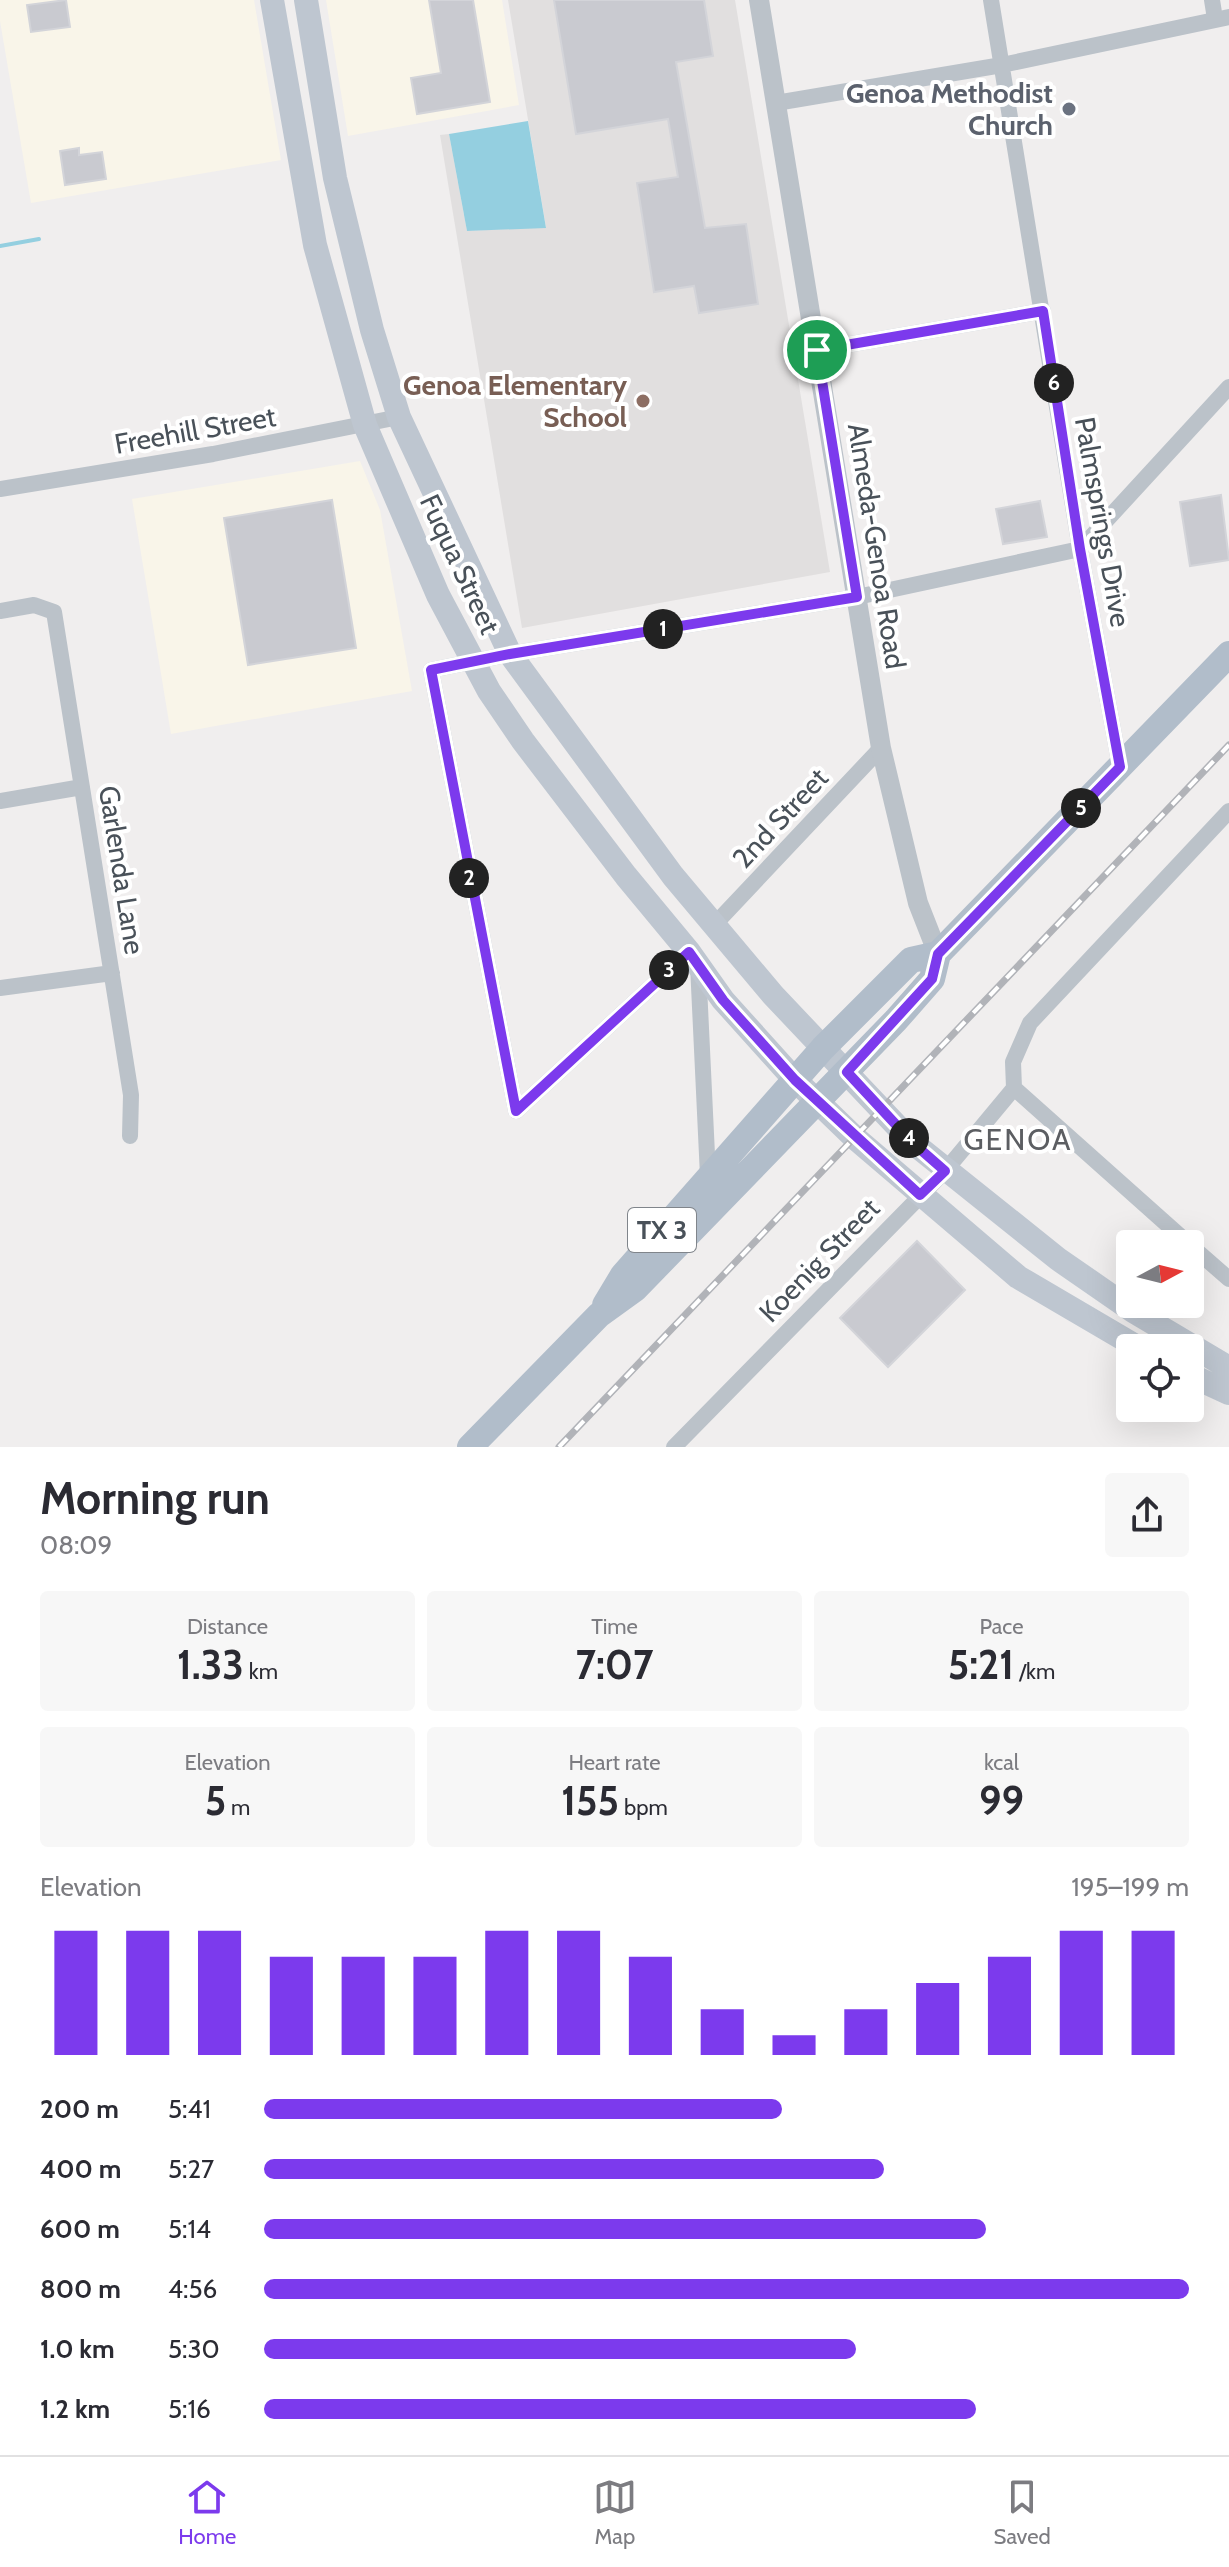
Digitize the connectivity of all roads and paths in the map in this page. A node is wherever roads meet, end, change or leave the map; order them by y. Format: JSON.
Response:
{"nodes":[{"id":1,"x":272,"y":0,"type":"edge"},
{"id":2,"x":306,"y":0,"type":"edge"},
{"id":3,"x":759,"y":0,"type":"edge"},
{"id":4,"x":991,"y":0,"type":"edge"},
{"id":5,"x":1212,"y":0,"type":"edge"},
{"id":6,"x":1222,"y":18,"type":"edge"},
{"id":7,"x":1002,"y":65,"type":"junction"},
{"id":8,"x":776,"y":103,"type":"junction"},
{"id":9,"x":335,"y":178,"type":"junction"},
{"id":10,"x":306,"y":182,"type":"junction"},
{"id":11,"x":1043,"y":311,"type":"junction"},
{"id":12,"x":817,"y":350,"type":"junction"},
{"id":13,"x":1229,"y":387,"type":"edge"},
{"id":14,"x":399,"y":417,"type":"junction"},
{"id":15,"x":365,"y":425,"type":"junction"},
{"id":16,"x":0,"y":489,"type":"edge"},
{"id":17,"x":1080,"y":549,"type":"junction"},
{"id":18,"x":857,"y":597,"type":"junction"},
{"id":19,"x":0,"y":611,"type":"edge"},
{"id":20,"x":510,"y":654,"type":"junction"},
{"id":21,"x":1229,"y":654,"type":"edge"},
{"id":22,"x":473,"y":662,"type":"junction"},
{"id":23,"x":881,"y":748,"type":"junction"},
{"id":24,"x":1120,"y":767,"type":"junction"},
{"id":25,"x":82,"y":787,"type":"junction"},
{"id":26,"x":0,"y":801,"type":"edge"},
{"id":27,"x":1229,"y":811,"type":"edge"},
{"id":28,"x":716,"y":923,"type":"junction"},
{"id":29,"x":938,"y":954,"type":"junction"},
{"id":30,"x":693,"y":958,"type":"junction"},
{"id":31,"x":112,"y":973,"type":"junction"},
{"id":32,"x":0,"y":988,"type":"edge"},
{"id":33,"x":823,"y":1048,"type":"junction"},
{"id":34,"x":847,"y":1072,"type":"junction"},
{"id":35,"x":795,"y":1080,"type":"junction"},
{"id":36,"x":1014,"y":1088,"type":"junction"},
{"id":37,"x":818,"y":1101,"type":"junction"},
{"id":38,"x":130,"y":1136,"type":"dead end"},
{"id":39,"x":945,"y":1171,"type":"junction"},
{"id":40,"x":708,"y":1176,"type":"junction"},
{"id":41,"x":920,"y":1195,"type":"junction"},
{"id":42,"x":1172,"y":1230,"type":"edge"},
{"id":43,"x":1204,"y":1258,"type":"edge"},
{"id":44,"x":1229,"y":1279,"type":"edge"},
{"id":45,"x":599,"y":1315,"type":"junction"},
{"id":46,"x":1116,"y":1335,"type":"edge"},
{"id":47,"x":1204,"y":1378,"type":"edge"},
{"id":48,"x":1228,"y":1382,"type":"edge"},
{"id":49,"x":470,"y":1447,"type":"edge"},
{"id":50,"x":674,"y":1447,"type":"edge"}],
"edges":[{"from":1,"to":10,"type":"main road","name":"Fuqua Street"},
{"from":2,"to":9,"type":"main road","name":"Fuqua Street"},
{"from":3,"to":8,"type":"street","name":"Almeda-Genoa Road"},
{"from":4,"to":7,"type":"street","name":"Palmsprings Drive"},
{"from":5,"to":6,"type":"street"},
{"from":6,"to":7,"type":"street"},
{"from":7,"to":8,"type":"street"},
{"from":7,"to":11,"type":"street","name":"Palmsprings Drive"},
{"from":8,"to":12,"type":"street","name":"Almeda-Genoa Road"},
{"from":9,"to":10,"type":"street"},
{"from":9,"to":14,"type":"main road","name":"Fuqua Street"},
{"from":10,"to":15,"type":"main road","name":"Fuqua Street"},
{"from":11,"to":12,"type":"street"},
{"from":11,"to":17,"type":"street","name":"Palmsprings Drive"},
{"from":12,"to":18,"type":"street","name":"Almeda-Genoa Road"},
{"from":13,"to":17,"type":"street"},
{"from":14,"to":15,"type":"street","name":"Freehill Street"},
{"from":14,"to":20,"type":"main road","name":"Fuqua Street"},
{"from":15,"to":16,"type":"street","name":"Freehill Street"},
{"from":15,"to":22,"type":"main road","name":"Fuqua Street"},
{"from":17,"to":18,"type":"street"},
{"from":17,"to":24,"type":"street","name":"Palmsprings Drive"},
{"from":18,"to":20,"type":"street"},
{"from":18,"to":23,"type":"street","name":"Almeda-Genoa Road"},
{"from":19,"to":25,"type":"street","name":"Garlenda Lane"},
{"from":20,"to":22,"type":"street"},
{"from":20,"to":28,"type":"main road","name":"Fuqua Street"},
{"from":21,"to":24,"type":"main road","number":"TX 3"},
{"from":22,"to":30,"type":"main road","name":"Fuqua Street"},
{"from":22,"to":30,"type":"street"},
{"from":23,"to":28,"type":"street","name":"2nd Street"},
{"from":23,"to":29,"type":"street","name":"Almeda-Genoa Road"},
{"from":24,"to":29,"type":"main road","number":"TX 3"},
{"from":25,"to":26,"type":"street"},
{"from":25,"to":31,"type":"street","name":"Garlenda Lane"},
{"from":27,"to":36,"type":"street"},
{"from":28,"to":33,"type":"main road","name":"Fuqua Street"},
{"from":29,"to":33,"type":"main road","number":"TX 3"},
{"from":29,"to":34,"type":"main road","number":"TX 3"},
{"from":30,"to":35,"type":"main road","name":"Fuqua Street"},
{"from":30,"to":40,"type":"street"},
{"from":31,"to":32,"type":"street"},
{"from":31,"to":38,"type":"street","name":"Garlenda Lane"},
{"from":33,"to":34,"type":"main road","name":"Fuqua Street"},
{"from":33,"to":35,"type":"main road","number":"TX 3"},
{"from":34,"to":37,"type":"main road","number":"TX 3"},
{"from":34,"to":39,"type":"main road","name":"Fuqua Street"},
{"from":35,"to":37,"type":"main road","name":"Fuqua Street"},
{"from":35,"to":40,"type":"main road","number":"TX 3"},
{"from":36,"to":39,"type":"street","name":"Koenig Street"},
{"from":36,"to":42,"type":"street"},
{"from":37,"to":41,"type":"main road","name":"Fuqua Street"},
{"from":37,"to":45,"type":"main road","number":"TX 3"},
{"from":39,"to":41,"type":"street","name":"Koenig Street"},
{"from":39,"to":48,"type":"main road","name":"Fuqua Street"},
{"from":40,"to":45,"type":"main road","number":"TX 3"},
{"from":41,"to":46,"type":"main road","name":"Fuqua Street"},
{"from":41,"to":50,"type":"street","name":"Koenig Street"},
{"from":43,"to":44,"type":"street"},
{"from":45,"to":49,"type":"main road","number":"TX 3"},
{"from":47,"to":48,"type":"main road"}]}
